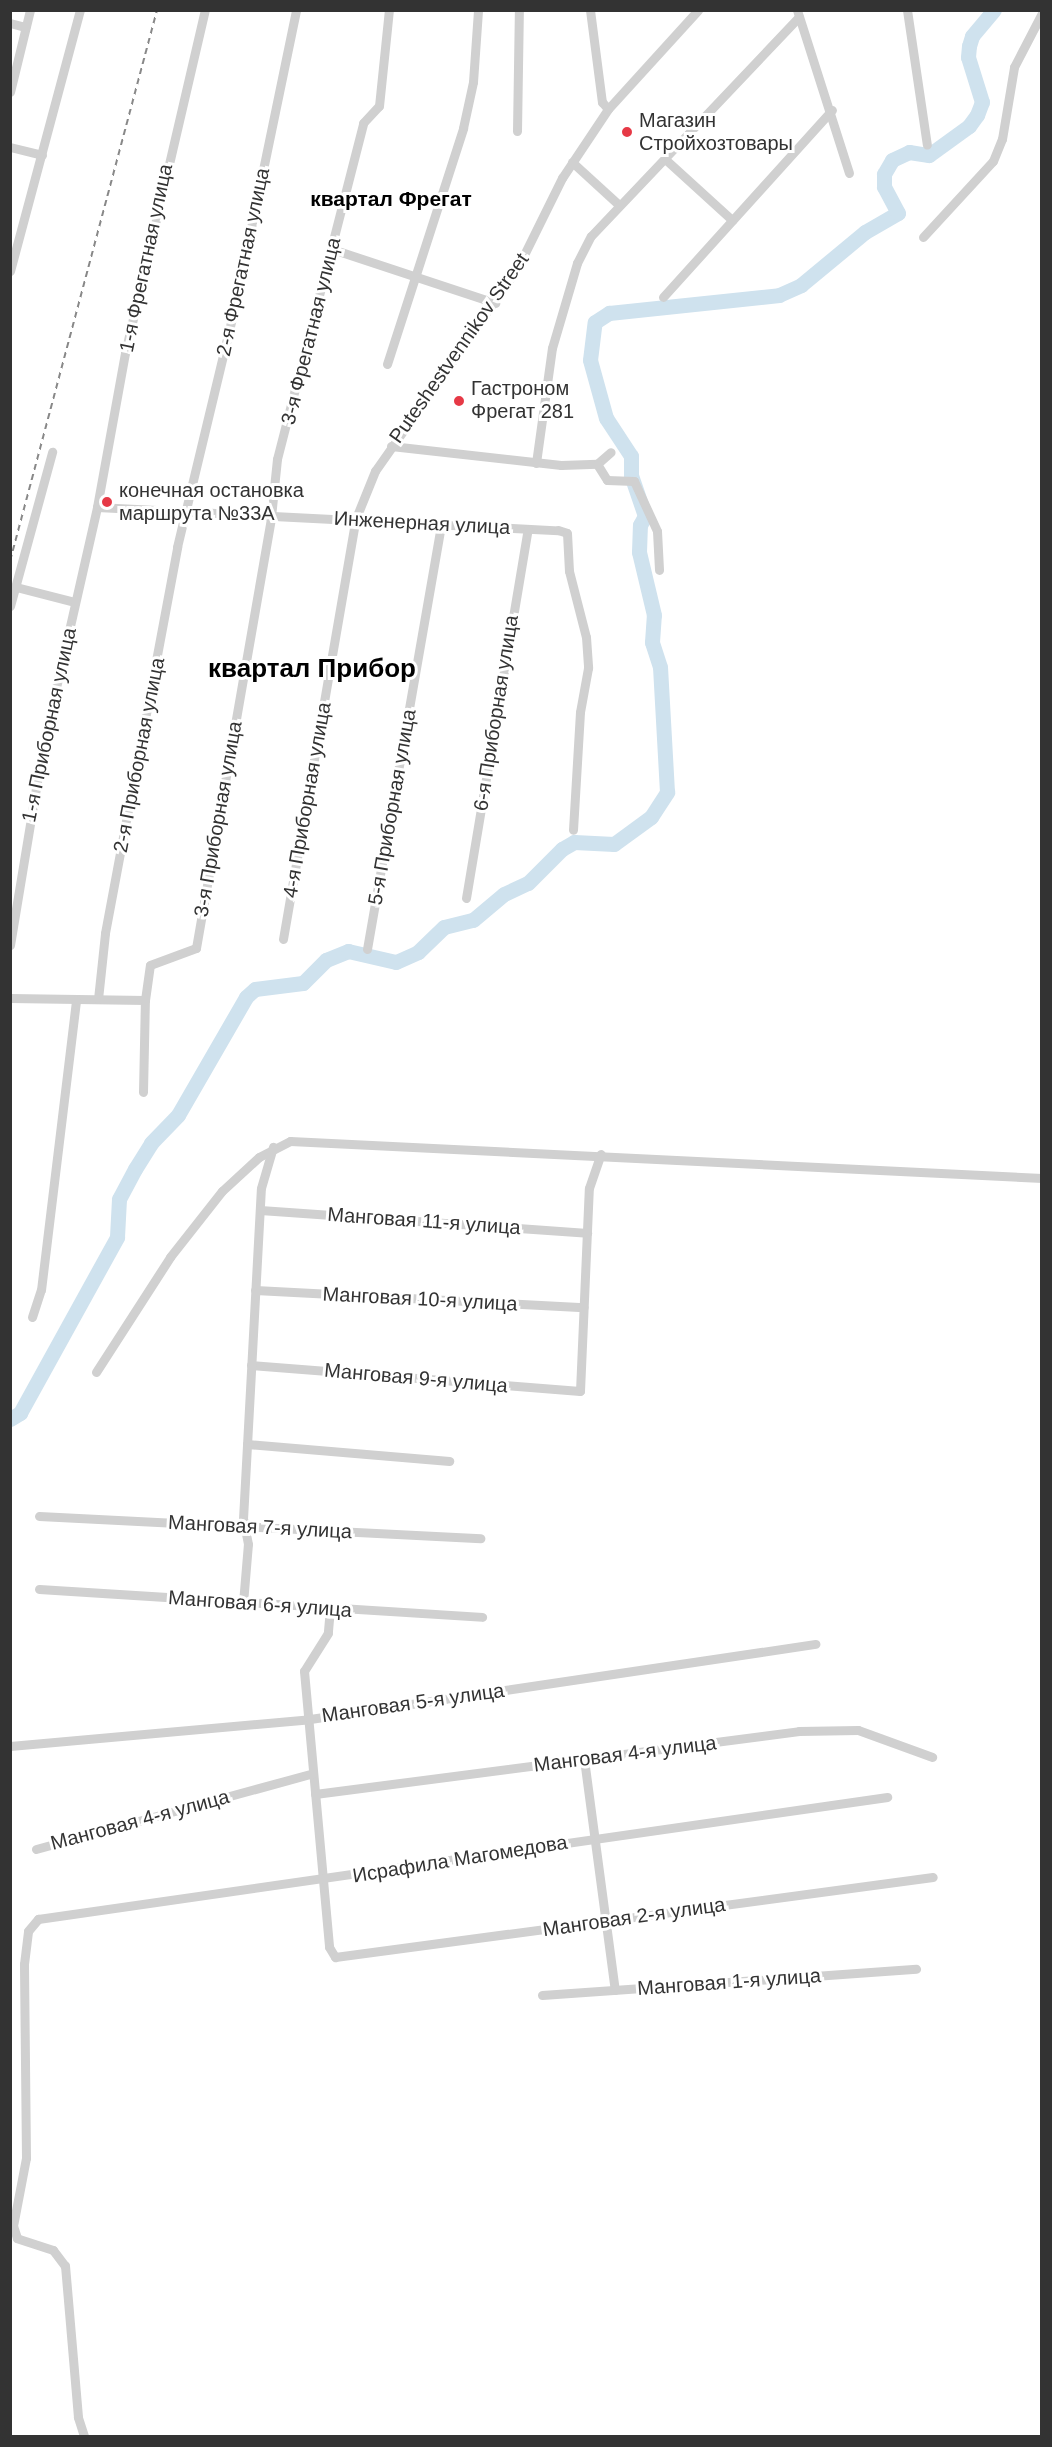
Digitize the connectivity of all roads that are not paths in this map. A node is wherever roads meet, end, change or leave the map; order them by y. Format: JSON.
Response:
{"nodes":[{"id":1,"x":30,"y":10,"type":"edge"},
{"id":2,"x":80,"y":10,"type":"edge"},
{"id":3,"x":205,"y":10,"type":"edge"},
{"id":4,"x":296,"y":10,"type":"edge"},
{"id":5,"x":389,"y":10,"type":"edge"},
{"id":6,"x":478,"y":10,"type":"edge"},
{"id":7,"x":519,"y":10,"type":"edge"},
{"id":8,"x":590,"y":10,"type":"edge"},
{"id":9,"x":698,"y":10,"type":"edge"},
{"id":10,"x":907,"y":10,"type":"edge"},
{"id":11,"x":1041,"y":13,"type":"edge"},
{"id":12,"x":798,"y":14,"type":"edge"},
{"id":13,"x":10,"y":23,"type":"edge"},
{"id":14,"x":25,"y":27,"type":"junction"},
{"id":15,"x":10,"y":92,"type":"edge"},
{"id":16,"x":608,"y":109,"type":"junction"},
{"id":17,"x":832,"y":110,"type":"junction"},
{"id":18,"x":517,"y":131,"type":"dead end"},
{"id":19,"x":927,"y":145,"type":"dead end"},
{"id":20,"x":10,"y":147,"type":"edge"},
{"id":21,"x":42,"y":155,"type":"junction"},
{"id":22,"x":665,"y":159,"type":"junction"},
{"id":23,"x":572,"y":162,"type":"junction"},
{"id":24,"x":849,"y":173,"type":"dead end"},
{"id":25,"x":618,"y":204,"type":"junction"},
{"id":26,"x":732,"y":220,"type":"junction"},
{"id":27,"x":923,"y":237,"type":"dead end"},
{"id":28,"x":332,"y":249,"type":"junction"},
{"id":29,"x":10,"y":271,"type":"edge"},
{"id":30,"x":415,"y":276,"type":"junction"},
{"id":31,"x":663,"y":297,"type":"dead end"},
{"id":32,"x":495,"y":303,"type":"junction"},
{"id":33,"x":387,"y":364,"type":"dead end"},
{"id":34,"x":391,"y":446,"type":"junction"},
{"id":35,"x":52,"y":452,"type":"dead end"},
{"id":36,"x":611,"y":452,"type":"dead end"},
{"id":37,"x":536,"y":463,"type":"junction"},
{"id":38,"x":597,"y":464,"type":"junction"},
{"id":39,"x":96,"y":507,"type":"junction"},
{"id":40,"x":185,"y":513,"type":"junction"},
{"id":41,"x":272,"y":517,"type":"junction"},
{"id":42,"x":356,"y":518,"type":"junction"},
{"id":43,"x":441,"y":524,"type":"junction"},
{"id":44,"x":528,"y":529,"type":"junction"},
{"id":45,"x":659,"y":570,"type":"dead end"},
{"id":46,"x":16,"y":587,"type":"junction"},
{"id":47,"x":75,"y":602,"type":"junction"},
{"id":48,"x":10,"y":606,"type":"edge"},
{"id":49,"x":573,"y":830,"type":"dead end"},
{"id":50,"x":466,"y":898,"type":"dead end"},
{"id":51,"x":284,"y":939,"type":"dead end"},
{"id":52,"x":10,"y":945,"type":"edge"},
{"id":53,"x":367,"y":949,"type":"dead end"},
{"id":54,"x":10,"y":998,"type":"edge"},
{"id":55,"x":98,"y":999,"type":"junction"},
{"id":56,"x":76,"y":1000,"type":"junction"},
{"id":57,"x":145,"y":1000,"type":"junction"},
{"id":58,"x":143,"y":1092,"type":"dead end"},
{"id":59,"x":273,"y":1148,"type":"junction"},
{"id":60,"x":601,"y":1154,"type":"junction"},
{"id":61,"x":1041,"y":1178,"type":"edge"},
{"id":62,"x":260,"y":1210,"type":"junction"},
{"id":63,"x":587,"y":1233,"type":"junction"},
{"id":64,"x":255,"y":1290,"type":"junction"},
{"id":65,"x":584,"y":1307,"type":"junction"},
{"id":66,"x":32,"y":1317,"type":"dead end"},
{"id":67,"x":251,"y":1365,"type":"junction"},
{"id":68,"x":96,"y":1372,"type":"dead end"},
{"id":69,"x":247,"y":1444,"type":"junction"},
{"id":70,"x":449,"y":1461,"type":"dead end"},
{"id":71,"x":39,"y":1516,"type":"dead end"},
{"id":72,"x":244,"y":1526,"type":"junction"},
{"id":73,"x":480,"y":1538,"type":"dead end"},
{"id":74,"x":39,"y":1589,"type":"dead end"},
{"id":75,"x":243,"y":1603,"type":"junction"},
{"id":76,"x":330,"y":1608,"type":"junction"},
{"id":77,"x":482,"y":1617,"type":"dead end"},
{"id":78,"x":814,"y":1644,"type":"dead end"},
{"id":79,"x":309,"y":1719,"type":"junction"},
{"id":80,"x":10,"y":1746,"type":"edge"},
{"id":81,"x":932,"y":1756,"type":"dead end"},
{"id":82,"x":584,"y":1759,"type":"junction"},
{"id":83,"x":313,"y":1773,"type":"junction"},
{"id":84,"x":315,"y":1794,"type":"junction"},
{"id":85,"x":887,"y":1797,"type":"dead end"},
{"id":86,"x":595,"y":1839,"type":"junction"},
{"id":87,"x":36,"y":1849,"type":"dead end"},
{"id":88,"x":933,"y":1877,"type":"dead end"},
{"id":89,"x":323,"y":1879,"type":"junction"},
{"id":90,"x":606,"y":1921,"type":"junction"},
{"id":91,"x":916,"y":1969,"type":"dead end"},
{"id":92,"x":615,"y":1990,"type":"junction"},
{"id":93,"x":542,"y":1995,"type":"dead end"},
{"id":94,"x":84,"y":2436,"type":"edge"}],
"edges":[{"from":1,"to":14,"type":"street"},
{"from":2,"to":21,"type":"street"},
{"from":3,"to":39,"type":"street","name":"1-я Фрегатная улица"},
{"from":4,"to":40,"type":"street","name":"2-я Фрегатная улица"},
{"from":5,"to":28,"type":"street","name":"3-я Фрегатная улица"},
{"from":6,"to":30,"type":"street"},
{"from":7,"to":18,"type":"street"},
{"from":8,"to":16,"type":"street"},
{"from":9,"to":16,"type":"street","name":"Puteshestvennikov Street"},
{"from":10,"to":19,"type":"street"},
{"from":11,"to":27,"type":"street"},
{"from":12,"to":17,"type":"street"},
{"from":12,"to":22,"type":"street"},
{"from":13,"to":14,"type":"street"},
{"from":14,"to":15,"type":"street"},
{"from":16,"to":23,"type":"street","name":"Puteshestvennikov Street"},
{"from":17,"to":24,"type":"street"},
{"from":17,"to":26,"type":"street"},
{"from":20,"to":21,"type":"street"},
{"from":21,"to":29,"type":"street"},
{"from":22,"to":25,"type":"street"},
{"from":22,"to":26,"type":"street"},
{"from":23,"to":25,"type":"street"},
{"from":23,"to":32,"type":"street","name":"Puteshestvennikov Street"},
{"from":25,"to":37,"type":"street"},
{"from":26,"to":31,"type":"street"},
{"from":28,"to":30,"type":"street"},
{"from":28,"to":41,"type":"street","name":"3-я Фрегатная улица"},
{"from":30,"to":32,"type":"street"},
{"from":30,"to":33,"type":"street"},
{"from":32,"to":34,"type":"street","name":"Puteshestvennikov Street"},
{"from":34,"to":37,"type":"street"},
{"from":34,"to":42,"type":"street","name":"Puteshestvennikov Street"},
{"from":35,"to":46,"type":"street"},
{"from":36,"to":38,"type":"street"},
{"from":37,"to":38,"type":"street"},
{"from":38,"to":45,"type":"street"},
{"from":39,"to":40,"type":"street","name":"Инженерная улица"},
{"from":39,"to":47,"type":"street","name":"1-я Приборная улица"},
{"from":40,"to":41,"type":"street","name":"Инженерная улица"},
{"from":40,"to":55,"type":"street","name":"2-я Приборная улица"},
{"from":41,"to":42,"type":"street","name":"Инженерная улица"},
{"from":41,"to":57,"type":"street","name":"3-я Приборная улица"},
{"from":42,"to":43,"type":"street","name":"Инженерная улица"},
{"from":42,"to":51,"type":"street","name":"4-я Приборная улица"},
{"from":43,"to":44,"type":"street","name":"Инженерная улица"},
{"from":43,"to":53,"type":"street","name":"5-я Приборная улица"},
{"from":44,"to":49,"type":"street","name":"Инженерная улица"},
{"from":44,"to":50,"type":"street","name":"6-я Приборная улица"},
{"from":46,"to":47,"type":"street"},
{"from":46,"to":48,"type":"street"},
{"from":47,"to":52,"type":"street","name":"1-я Приборная улица"},
{"from":54,"to":56,"type":"street"},
{"from":55,"to":56,"type":"street"},
{"from":55,"to":57,"type":"street"},
{"from":56,"to":66,"type":"street"},
{"from":57,"to":58,"type":"street","name":"3-я Приборная улица"},
{"from":59,"to":60,"type":"street"},
{"from":59,"to":62,"type":"street"},
{"from":59,"to":68,"type":"street"},
{"from":60,"to":61,"type":"street"},
{"from":60,"to":63,"type":"street"},
{"from":62,"to":63,"type":"street","name":"Манговая 11-я улица"},
{"from":62,"to":64,"type":"street"},
{"from":63,"to":65,"type":"street"},
{"from":64,"to":65,"type":"street","name":"Манговая 10-я улица"},
{"from":64,"to":67,"type":"street"},
{"from":65,"to":67,"type":"street","name":"Манговая 9-я улица"},
{"from":67,"to":69,"type":"street"},
{"from":69,"to":70,"type":"street"},
{"from":69,"to":72,"type":"street"},
{"from":71,"to":72,"type":"street","name":"Манговая 7-я улица"},
{"from":72,"to":73,"type":"street","name":"Манговая 7-я улица"},
{"from":72,"to":75,"type":"street"},
{"from":74,"to":75,"type":"street","name":"Манговая 6-я улица"},
{"from":75,"to":76,"type":"street","name":"Манговая 6-я улица"},
{"from":76,"to":77,"type":"street","name":"Манговая 6-я улица"},
{"from":76,"to":79,"type":"street"},
{"from":78,"to":79,"type":"street","name":"Манговая 5-я улица"},
{"from":79,"to":80,"type":"street","name":"Манговая 5-я улица"},
{"from":79,"to":83,"type":"street"},
{"from":81,"to":82,"type":"street","name":"Манговая 4-я улица"},
{"from":82,"to":84,"type":"street","name":"Манговая 4-я улица"},
{"from":82,"to":86,"type":"street"},
{"from":83,"to":84,"type":"street"},
{"from":83,"to":87,"type":"street","name":"Манговая 4-я улица"},
{"from":84,"to":89,"type":"street"},
{"from":85,"to":86,"type":"street","name":"Исрафила Магомедова"},
{"from":86,"to":89,"type":"street","name":"Исрафила Магомедова"},
{"from":86,"to":90,"type":"street"},
{"from":88,"to":90,"type":"street","name":"Манговая 2-я улица"},
{"from":89,"to":90,"type":"street","name":"Манговая 2-я улица"},
{"from":89,"to":94,"type":"street","name":"Исрафила Магомедова"},
{"from":90,"to":92,"type":"street"},
{"from":91,"to":92,"type":"street","name":"Манговая 1-я улица"},
{"from":92,"to":93,"type":"street","name":"Манговая 1-я улица"}]}
